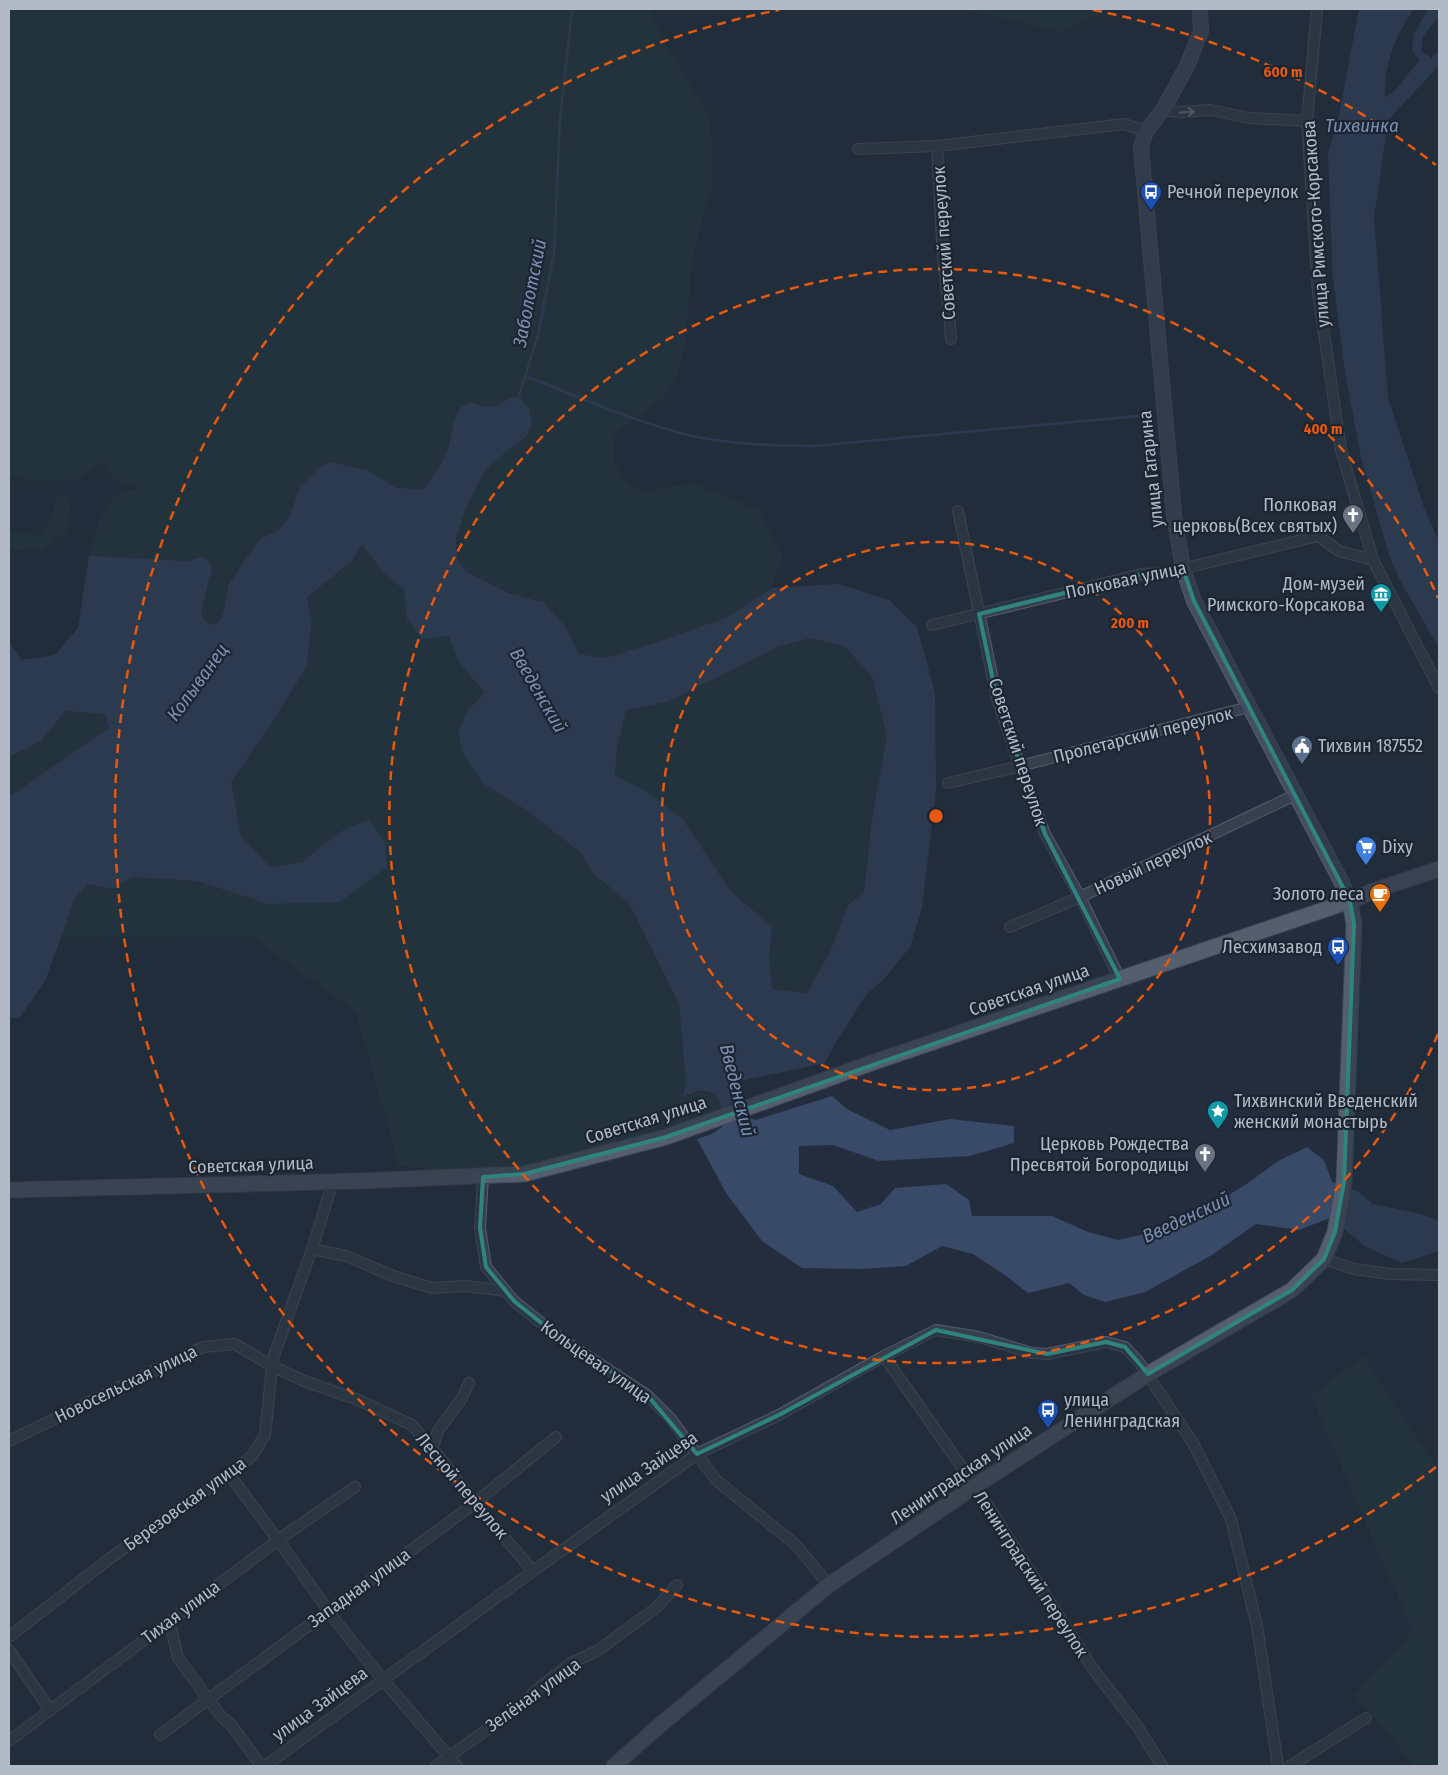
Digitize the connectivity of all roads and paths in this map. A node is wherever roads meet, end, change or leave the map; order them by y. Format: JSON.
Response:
{"nodes":[{"id":1,"x":1200,"y":9,"type":"edge"},
{"id":2,"x":1317,"y":9,"type":"edge"},
{"id":3,"x":1163,"y":110,"type":"junction"},
{"id":4,"x":1307,"y":121,"type":"junction"},
{"id":5,"x":1146,"y":131,"type":"junction"},
{"id":6,"x":937,"y":146,"type":"junction"},
{"id":7,"x":858,"y":149,"type":"dead end"},
{"id":8,"x":951,"y":339,"type":"dead end"},
{"id":9,"x":958,"y":511,"type":"dead end"},
{"id":10,"x":1373,"y":560,"type":"junction"},
{"id":11,"x":1183,"y":569,"type":"junction"},
{"id":12,"x":979,"y":614,"type":"junction"},
{"id":13,"x":932,"y":625,"type":"dead end"},
{"id":14,"x":1439,"y":688,"type":"edge"},
{"id":15,"x":1249,"y":707,"type":"junction"},
{"id":16,"x":1020,"y":766,"type":"junction"},
{"id":17,"x":948,"y":783,"type":"dead end"},
{"id":18,"x":1295,"y":795,"type":"junction"},
{"id":19,"x":1439,"y":869,"type":"edge"},
{"id":20,"x":1080,"y":897,"type":"junction"},
{"id":21,"x":1350,"y":901,"type":"junction"},
{"id":22,"x":1010,"y":927,"type":"dead end"},
{"id":23,"x":1120,"y":979,"type":"junction"},
{"id":24,"x":483,"y":1177,"type":"junction"},
{"id":25,"x":333,"y":1182,"type":"junction"},
{"id":26,"x":9,"y":1190,"type":"edge"},
{"id":27,"x":312,"y":1249,"type":"junction"},
{"id":28,"x":1324,"y":1259,"type":"junction"},
{"id":29,"x":1439,"y":1275,"type":"edge"},
{"id":30,"x":506,"y":1291,"type":"junction"},
{"id":31,"x":884,"y":1356,"type":"junction"},
{"id":32,"x":272,"y":1366,"type":"junction"},
{"id":33,"x":1148,"y":1374,"type":"junction"},
{"id":34,"x":469,"y":1383,"type":"dead end"},
{"id":35,"x":556,"y":1437,"type":"dead end"},
{"id":36,"x":9,"y":1441,"type":"edge"},
{"id":37,"x":432,"y":1449,"type":"junction"},
{"id":38,"x":697,"y":1454,"type":"junction"},
{"id":39,"x":228,"y":1474,"type":"junction"},
{"id":40,"x":974,"y":1486,"type":"junction"},
{"id":41,"x":355,"y":1487,"type":"dead end"},
{"id":42,"x":475,"y":1503,"type":"junction"},
{"id":43,"x":278,"y":1540,"type":"junction"},
{"id":44,"x":533,"y":1571,"type":"junction"},
{"id":45,"x":677,"y":1585,"type":"dead end"},
{"id":46,"x":829,"y":1585,"type":"junction"},
{"id":47,"x":328,"y":1610,"type":"junction"},
{"id":48,"x":168,"y":1622,"type":"junction"},
{"id":49,"x":9,"y":1637,"type":"edge"},
{"id":50,"x":9,"y":1650,"type":"edge"},
{"id":51,"x":384,"y":1681,"type":"junction"},
{"id":52,"x":208,"y":1699,"type":"junction"},
{"id":53,"x":50,"y":1710,"type":"junction"},
{"id":54,"x":1366,"y":1718,"type":"dead end"},
{"id":55,"x":160,"y":1735,"type":"dead end"},
{"id":56,"x":9,"y":1741,"type":"edge"},
{"id":57,"x":448,"y":1756,"type":"junction"},
{"id":58,"x":261,"y":1766,"type":"edge"},
{"id":59,"x":265,"y":1766,"type":"edge"},
{"id":60,"x":436,"y":1766,"type":"edge"},
{"id":61,"x":457,"y":1766,"type":"edge"},
{"id":62,"x":614,"y":1766,"type":"edge"},
{"id":63,"x":1162,"y":1766,"type":"edge"},
{"id":64,"x":1278,"y":1766,"type":"edge"},
{"id":65,"x":1290,"y":1766,"type":"edge"}],
"edges":[{"from":1,"to":3,"type":"street","name":"улица Гагарина"},
{"from":2,"to":4,"type":"street","name":"улица Римского-Корсакова"},
{"from":3,"to":4,"type":"street","one_way":true},
{"from":3,"to":5,"type":"street","name":"улица Гагарина"},
{"from":4,"to":10,"type":"street","name":"улица Римского-Корсакова"},
{"from":5,"to":6,"type":"street"},
{"from":5,"to":11,"type":"street","name":"улица Гагарина"},
{"from":6,"to":7,"type":"street"},
{"from":6,"to":8,"type":"street","name":"Советский переулок"},
{"from":9,"to":12,"type":"street","name":"Советский переулок"},
{"from":10,"to":11,"type":"street","name":"Полковая улица"},
{"from":10,"to":14,"type":"street","name":"улица Римского-Корсакова"},
{"from":11,"to":12,"type":"street","name":"Полковая улица"},
{"from":11,"to":15,"type":"street","name":"улица Гагарина"},
{"from":12,"to":13,"type":"street","name":"Полковая улица"},
{"from":12,"to":16,"type":"street","name":"Советский переулок"},
{"from":15,"to":16,"type":"street","name":"Пролетарский переулок"},
{"from":15,"to":18,"type":"street","name":"улица Гагарина"},
{"from":16,"to":17,"type":"street","name":"Пролетарский переулок"},
{"from":16,"to":20,"type":"street","name":"Советский переулок"},
{"from":18,"to":20,"type":"street","name":"Новый переулок"},
{"from":18,"to":21,"type":"street","name":"улица Гагарина"},
{"from":19,"to":21,"type":"main road","name":"Советская улица"},
{"from":20,"to":22,"type":"street","name":"Новый переулок"},
{"from":20,"to":23,"type":"street","name":"Советский переулок"},
{"from":21,"to":23,"type":"main road","name":"Советская улица"},
{"from":21,"to":28,"type":"main road","name":"Ленинградская улица"},
{"from":23,"to":24,"type":"main road","name":"Советская улица"},
{"from":24,"to":25,"type":"main road","name":"Советская улица"},
{"from":24,"to":30,"type":"street","name":"Кольцевая улица"},
{"from":25,"to":26,"type":"main road","name":"Советская улица"},
{"from":25,"to":27,"type":"street","name":"Березовская улица"},
{"from":27,"to":30,"type":"street"},
{"from":27,"to":32,"type":"street","name":"Березовская улица"},
{"from":28,"to":29,"type":"street"},
{"from":28,"to":33,"type":"main road","name":"Ленинградская улица"},
{"from":30,"to":38,"type":"street","name":"Кольцевая улица"},
{"from":31,"to":33,"type":"street","name":"улица Зайцева"},
{"from":31,"to":38,"type":"street","name":"улица Зайцева"},
{"from":31,"to":40,"type":"street","name":"Ленинградский переулок"},
{"from":32,"to":36,"type":"street","name":"Новосельская улица"},
{"from":32,"to":37,"type":"street","name":"Лесной переулок"},
{"from":32,"to":39,"type":"street","name":"Березовская улица"},
{"from":33,"to":40,"type":"main road","name":"Ленинградская улица"},
{"from":33,"to":64,"type":"street","name":"улица Зайцева"},
{"from":34,"to":37,"type":"street"},
{"from":35,"to":42,"type":"street","name":"Западная улица"},
{"from":37,"to":42,"type":"street","name":"Лесной переулок"},
{"from":38,"to":44,"type":"street","name":"улица Зайцева"},
{"from":38,"to":46,"type":"street","name":"Кольцевая улица"},
{"from":39,"to":43,"type":"street"},
{"from":39,"to":49,"type":"street","name":"Березовская улица"},
{"from":40,"to":46,"type":"main road","name":"Ленинградская улица"},
{"from":40,"to":63,"type":"street","name":"Ленинградский переулок"},
{"from":41,"to":43,"type":"street","name":"Тихая улица"},
{"from":42,"to":44,"type":"street","name":"Лесной переулок"},
{"from":42,"to":47,"type":"street","name":"Западная улица"},
{"from":43,"to":47,"type":"street"},
{"from":43,"to":48,"type":"street","name":"Тихая улица"},
{"from":44,"to":51,"type":"street","name":"улица Зайцева"},
{"from":45,"to":57,"type":"street","name":"Зелёная улица"},
{"from":46,"to":62,"type":"main road","name":"Ленинградская улица"},
{"from":47,"to":51,"type":"street"},
{"from":47,"to":52,"type":"street","name":"Западная улица"},
{"from":48,"to":52,"type":"street"},
{"from":48,"to":53,"type":"street","name":"Тихая улица"},
{"from":50,"to":53,"type":"street"},
{"from":51,"to":57,"type":"street"},
{"from":51,"to":59,"type":"street","name":"улица Зайцева"},
{"from":52,"to":55,"type":"street","name":"Западная улица"},
{"from":52,"to":58,"type":"street"},
{"from":53,"to":56,"type":"street","name":"Тихая улица"},
{"from":54,"to":65,"type":"street"},
{"from":57,"to":60,"type":"street","name":"Зелёная улица"},
{"from":57,"to":61,"type":"street"}]}
